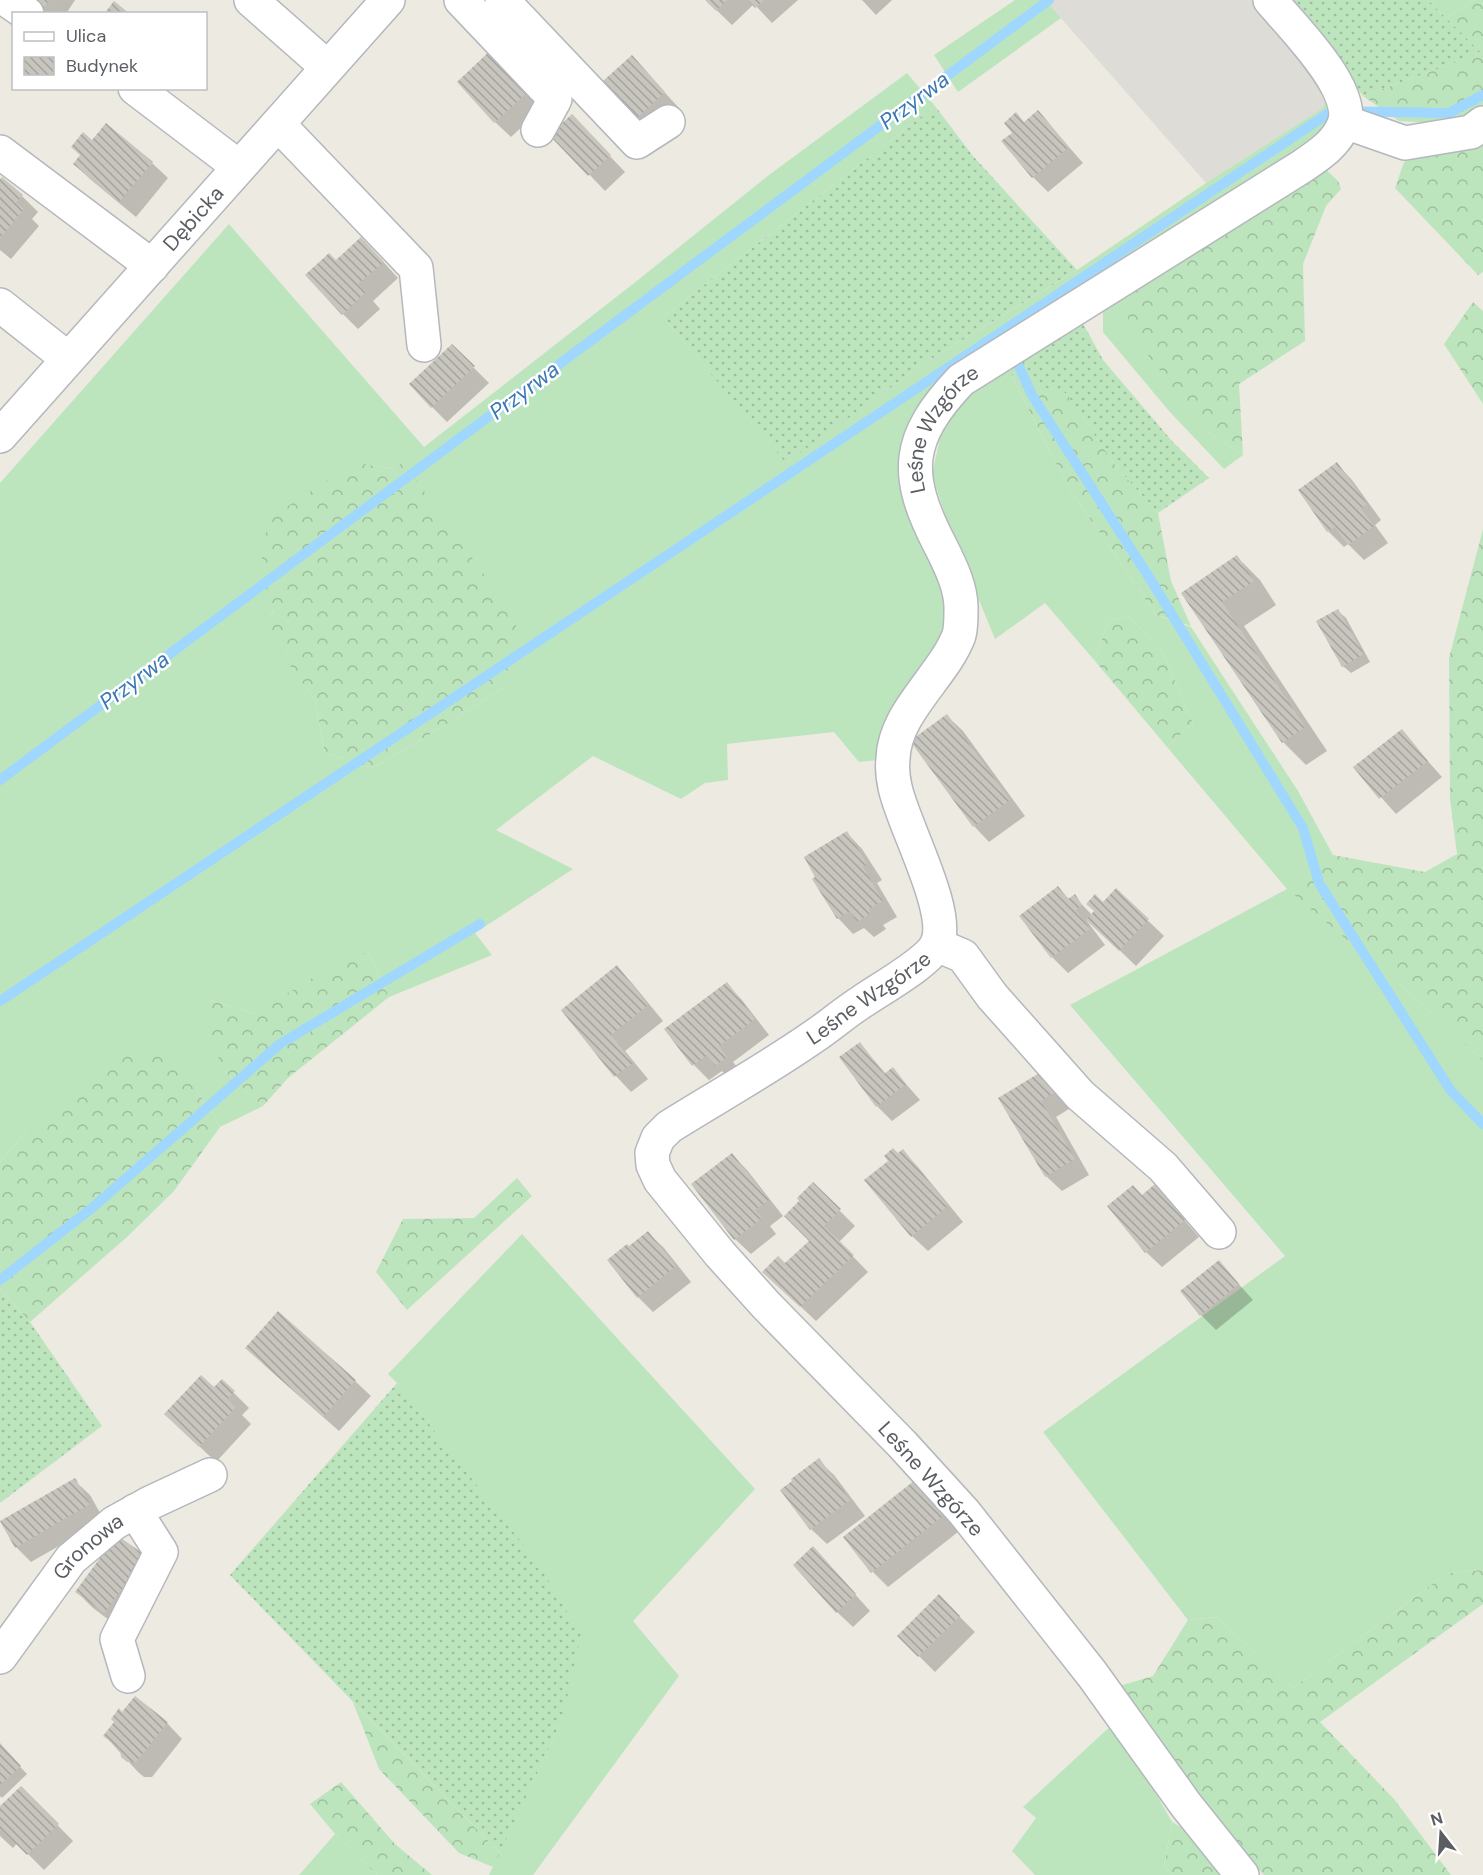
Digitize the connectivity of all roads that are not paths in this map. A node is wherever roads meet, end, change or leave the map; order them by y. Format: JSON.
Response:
{"nodes":[{"id":1,"x":7,"y":0,"type":"edge"},
{"id":2,"x":251,"y":0,"type":"edge"},
{"id":3,"x":388,"y":0,"type":"edge"},
{"id":4,"x":461,"y":0,"type":"edge"},
{"id":5,"x":502,"y":0,"type":"edge"},
{"id":6,"x":1270,"y":0,"type":"edge"},
{"id":7,"x":24,"y":12,"type":"edge"},
{"id":8,"x":327,"y":67,"type":"junction"},
{"id":9,"x":138,"y":90,"type":"edge"},
{"id":10,"x":668,"y":122,"type":"dead end"},
{"id":11,"x":1345,"y":122,"type":"junction"},
{"id":12,"x":1483,"y":123,"type":"edge"},
{"id":13,"x":278,"y":124,"type":"junction"},
{"id":14,"x":538,"y":130,"type":"dead end"},
{"id":15,"x":0,"y":152,"type":"edge"},
{"id":16,"x":239,"y":167,"type":"junction"},
{"id":17,"x":152,"y":266,"type":"junction"},
{"id":18,"x":0,"y":305,"type":"edge"},
{"id":19,"x":424,"y":345,"type":"dead end"},
{"id":20,"x":67,"y":358,"type":"junction"},
{"id":21,"x":0,"y":436,"type":"edge"},
{"id":22,"x":937,"y":945,"type":"junction"},
{"id":23,"x":1219,"y":1232,"type":"dead end"},
{"id":24,"x":210,"y":1475,"type":"dead end"},
{"id":25,"x":135,"y":1511,"type":"junction"},
{"id":26,"x":0,"y":1657,"type":"edge"},
{"id":27,"x":128,"y":1676,"type":"dead end"},
{"id":28,"x":1242,"y":1875,"type":"edge"}],
"edges":[{"from":1,"to":7,"type":"street"},
{"from":2,"to":8,"type":"street"},
{"from":3,"to":8,"type":"street","name":"Dębicka"},
{"from":4,"to":14,"type":"street"},
{"from":5,"to":10,"type":"street"},
{"from":6,"to":11,"type":"street"},
{"from":8,"to":13,"type":"street","name":"Dębicka"},
{"from":9,"to":16,"type":"street"},
{"from":11,"to":12,"type":"street"},
{"from":11,"to":22,"type":"street","name":"Leśne Wzgórze"},
{"from":13,"to":16,"type":"street","name":"Dębicka"},
{"from":13,"to":19,"type":"street"},
{"from":15,"to":17,"type":"street"},
{"from":16,"to":17,"type":"street","name":"Dębicka"},
{"from":17,"to":20,"type":"street","name":"Dębicka"},
{"from":18,"to":20,"type":"street"},
{"from":20,"to":21,"type":"street","name":"Dębicka"},
{"from":22,"to":23,"type":"street"},
{"from":22,"to":28,"type":"street","name":"Leśne Wzgórze"},
{"from":24,"to":25,"type":"street","name":"Gronowa"},
{"from":25,"to":26,"type":"street","name":"Gronowa"},
{"from":25,"to":27,"type":"street"}]}
